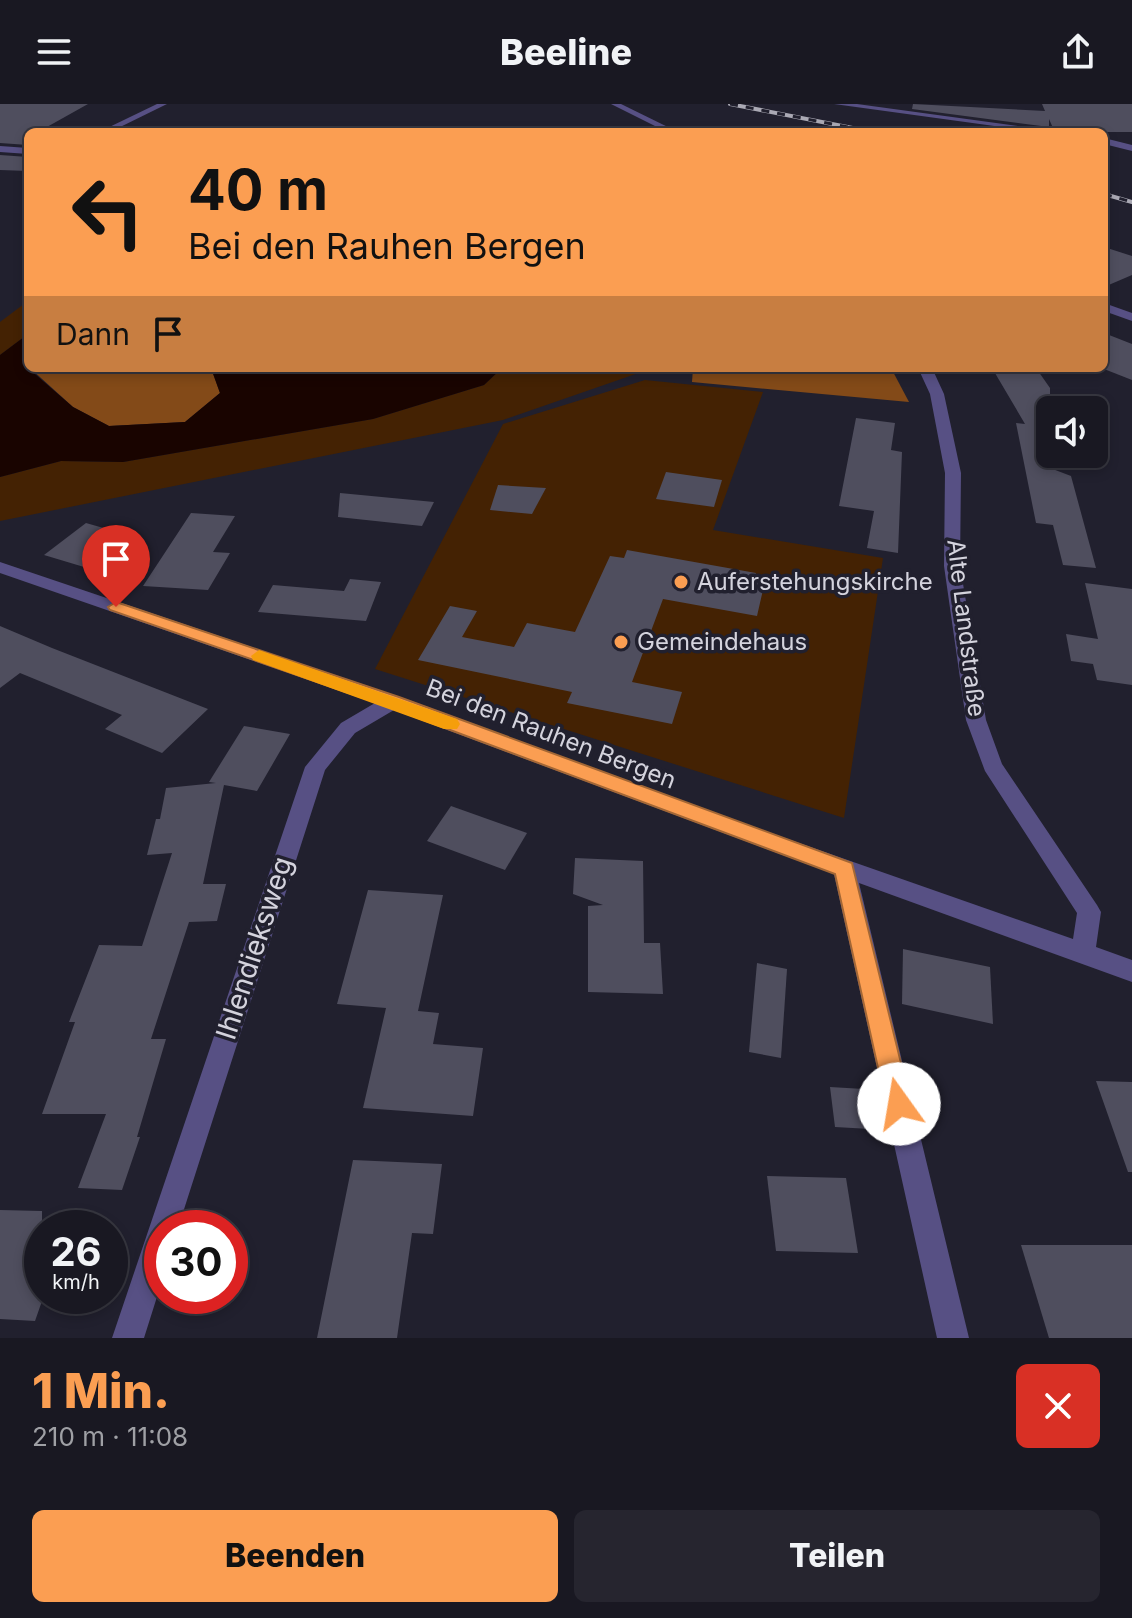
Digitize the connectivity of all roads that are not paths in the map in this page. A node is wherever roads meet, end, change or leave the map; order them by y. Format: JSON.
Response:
{"nodes":[{"id":1,"x":163,"y":104,"type":"edge"},
{"id":2,"x":615,"y":104,"type":"edge"},
{"id":3,"x":838,"y":104,"type":"edge"},
{"id":4,"x":112,"y":128,"type":"edge"},
{"id":5,"x":666,"y":128,"type":"edge"},
{"id":6,"x":1027,"y":128,"type":"edge"},
{"id":7,"x":1108,"y":142,"type":"edge"},
{"id":8,"x":1132,"y":148,"type":"edge"},
{"id":9,"x":0,"y":149,"type":"edge"},
{"id":10,"x":24,"y":151,"type":"edge"},
{"id":11,"x":1108,"y":308,"type":"edge"},
{"id":12,"x":1132,"y":317,"type":"edge"},
{"id":13,"x":927,"y":372,"type":"edge"},
{"id":14,"x":0,"y":567,"type":"edge"},
{"id":15,"x":392,"y":702,"type":"junction"},
{"id":16,"x":844,"y":869,"type":"junction"},
{"id":17,"x":1083,"y":952,"type":"junction"},
{"id":18,"x":1132,"y":971,"type":"edge"},
{"id":19,"x":170,"y":1210,"type":"edge"},
{"id":20,"x":144,"y":1289,"type":"edge"},
{"id":21,"x":128,"y":1338,"type":"edge"},
{"id":22,"x":953,"y":1338,"type":"edge"}],
"edges":[{"from":1,"to":4,"type":"street"},
{"from":2,"to":5,"type":"street"},
{"from":3,"to":6,"type":"street"},
{"from":7,"to":8,"type":"street"},
{"from":9,"to":10,"type":"street"},
{"from":11,"to":12,"type":"street"},
{"from":13,"to":17,"type":"street","name":"Alte Landstraße"},
{"from":14,"to":15,"type":"street","name":"Bei den Rauhen Bergen"},
{"from":15,"to":16,"type":"street","name":"Bei den Rauhen Bergen"},
{"from":15,"to":19,"type":"street","name":"Ihlendieksweg"},
{"from":16,"to":17,"type":"street","name":"Bei den Rauhen Bergen"},
{"from":16,"to":22,"type":"street"},
{"from":17,"to":18,"type":"street"},
{"from":20,"to":21,"type":"street","name":"Ihlendieksweg"}]}
